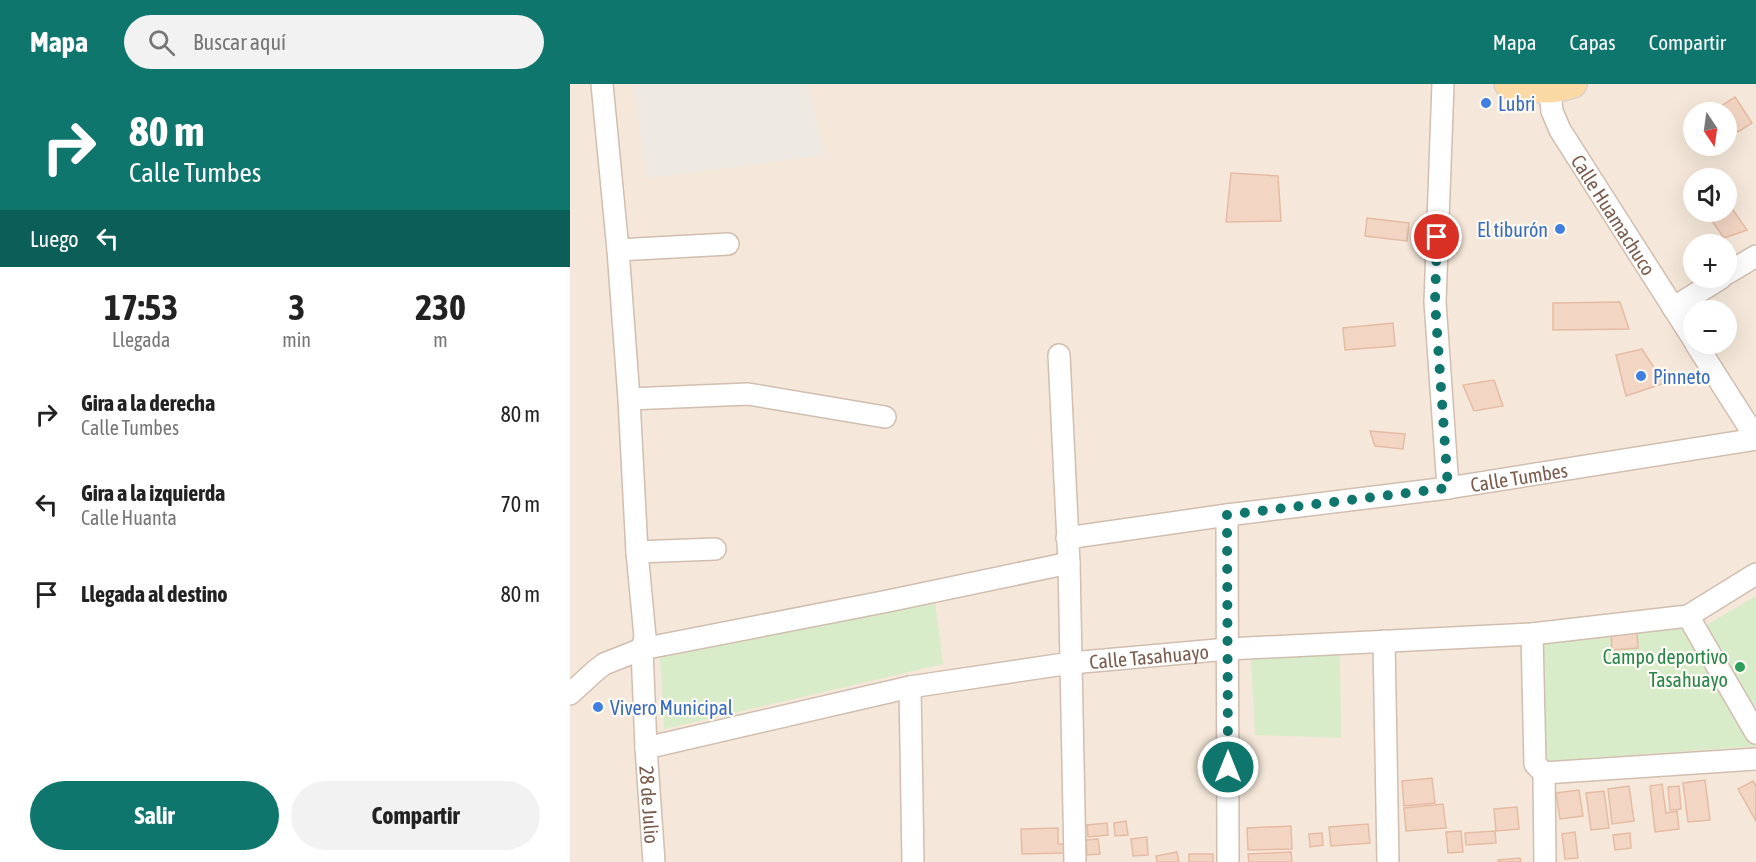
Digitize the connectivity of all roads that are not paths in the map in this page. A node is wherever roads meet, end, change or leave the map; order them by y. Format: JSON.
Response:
{"nodes":[{"id":1,"x":602,"y":84,"type":"edge"},
{"id":2,"x":1443,"y":84,"type":"edge"},
{"id":3,"x":1508,"y":84,"type":"edge"},
{"id":4,"x":1557,"y":86,"type":"edge"},
{"id":5,"x":728,"y":244,"type":"dead end"},
{"id":6,"x":618,"y":250,"type":"junction"},
{"id":7,"x":1756,"y":256,"type":"edge"},
{"id":8,"x":1737,"y":267,"type":"edge"},
{"id":9,"x":1705,"y":288,"type":"edge"},
{"id":10,"x":1673,"y":308,"type":"junction"},
{"id":11,"x":1683,"y":323,"type":"edge"},
{"id":12,"x":1702,"y":354,"type":"edge"},
{"id":13,"x":1059,"y":355,"type":"dead end"},
{"id":14,"x":629,"y":399,"type":"junction"},
{"id":15,"x":885,"y":417,"type":"dead end"},
{"id":16,"x":1756,"y":438,"type":"edge"},
{"id":17,"x":1448,"y":488,"type":"junction"},
{"id":18,"x":1227,"y":515,"type":"junction"},
{"id":19,"x":1067,"y":538,"type":"junction"},
{"id":20,"x":715,"y":549,"type":"dead end"},
{"id":21,"x":637,"y":552,"type":"junction"},
{"id":22,"x":1069,"y":563,"type":"junction"},
{"id":23,"x":1756,"y":574,"type":"edge"},
{"id":24,"x":1688,"y":616,"type":"junction"},
{"id":25,"x":1532,"y":634,"type":"junction"},
{"id":26,"x":1384,"y":641,"type":"junction"},
{"id":27,"x":642,"y":649,"type":"junction"},
{"id":28,"x":1228,"y":649,"type":"junction"},
{"id":29,"x":1071,"y":663,"type":"junction"},
{"id":30,"x":910,"y":687,"type":"junction"},
{"id":31,"x":570,"y":694,"type":"edge"},
{"id":32,"x":1756,"y":733,"type":"edge"},
{"id":33,"x":646,"y":748,"type":"junction"},
{"id":34,"x":1756,"y":759,"type":"edge"},
{"id":35,"x":1544,"y":773,"type":"junction"},
{"id":36,"x":654,"y":862,"type":"edge"},
{"id":37,"x":913,"y":862,"type":"edge"},
{"id":38,"x":1075,"y":862,"type":"edge"},
{"id":39,"x":1228,"y":862,"type":"edge"},
{"id":40,"x":1388,"y":862,"type":"edge"},
{"id":41,"x":1545,"y":862,"type":"edge"}],
"edges":[{"from":1,"to":6,"type":"street","name":"28 de Julio"},
{"from":2,"to":17,"type":"street"},
{"from":3,"to":4,"type":"main road"},
{"from":4,"to":10,"type":"street","name":"Calle Huamachuco"},
{"from":5,"to":6,"type":"street"},
{"from":6,"to":14,"type":"street","name":"28 de Julio"},
{"from":7,"to":8,"type":"street"},
{"from":9,"to":10,"type":"street"},
{"from":10,"to":11,"type":"street","name":"Calle Huamachuco"},
{"from":12,"to":16,"type":"street"},
{"from":13,"to":19,"type":"street"},
{"from":14,"to":15,"type":"street"},
{"from":14,"to":21,"type":"street","name":"28 de Julio"},
{"from":16,"to":17,"type":"street","name":"Calle Tumbes"},
{"from":17,"to":18,"type":"street","name":"Calle Tumbes"},
{"from":18,"to":19,"type":"street","name":"Calle Tumbes"},
{"from":18,"to":28,"type":"street"},
{"from":19,"to":22,"type":"street"},
{"from":20,"to":21,"type":"street"},
{"from":21,"to":27,"type":"street","name":"28 de Julio"},
{"from":22,"to":27,"type":"street"},
{"from":22,"to":29,"type":"street"},
{"from":23,"to":24,"type":"street","name":"Calle Tasahuayo"},
{"from":24,"to":25,"type":"street","name":"Calle Tasahuayo"},
{"from":24,"to":32,"type":"street"},
{"from":25,"to":26,"type":"street","name":"Calle Tasahuayo"},
{"from":25,"to":35,"type":"street"},
{"from":26,"to":28,"type":"street","name":"Calle Tasahuayo"},
{"from":26,"to":40,"type":"street"},
{"from":27,"to":31,"type":"street"},
{"from":27,"to":33,"type":"street","name":"28 de Julio"},
{"from":28,"to":29,"type":"street","name":"Calle Tasahuayo"},
{"from":28,"to":39,"type":"street"},
{"from":29,"to":30,"type":"street","name":"Calle Tasahuayo"},
{"from":29,"to":38,"type":"street"},
{"from":30,"to":33,"type":"street","name":"Calle Tasahuayo"},
{"from":30,"to":37,"type":"street"},
{"from":33,"to":36,"type":"street","name":"28 de Julio"},
{"from":34,"to":35,"type":"street"},
{"from":35,"to":41,"type":"street"}]}
